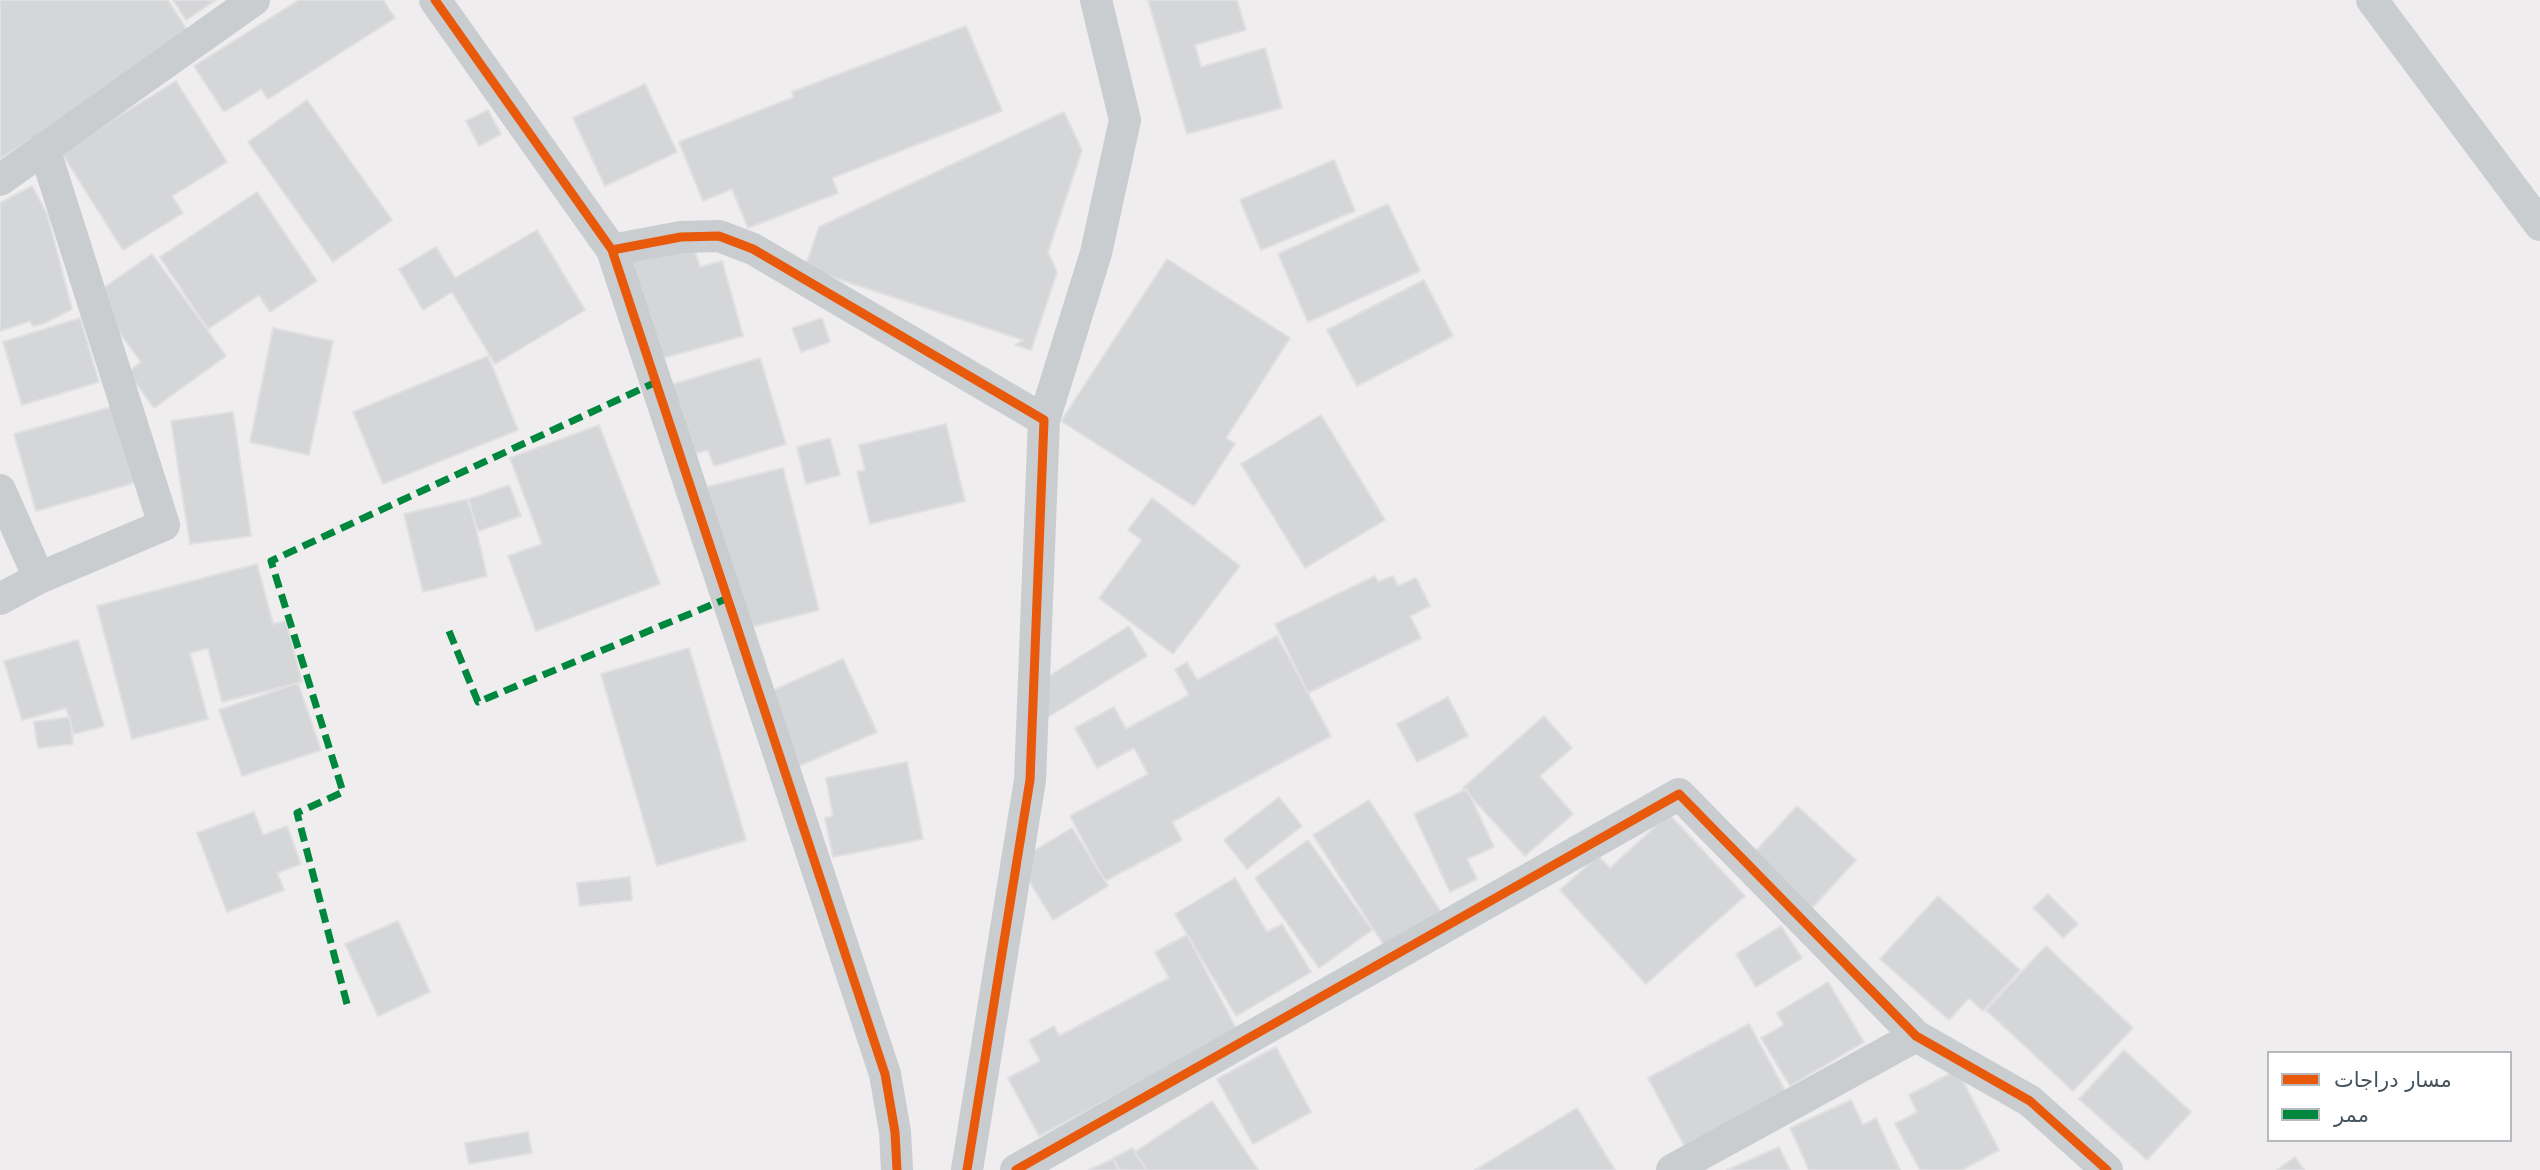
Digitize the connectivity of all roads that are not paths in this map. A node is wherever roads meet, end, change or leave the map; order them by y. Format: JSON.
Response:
{"nodes":[{"id":1,"x":254,"y":0,"type":"edge"},
{"id":2,"x":435,"y":0,"type":"edge"},
{"id":3,"x":1096,"y":0,"type":"edge"},
{"id":4,"x":2372,"y":0,"type":"edge"},
{"id":5,"x":44,"y":148,"type":"junction"},
{"id":6,"x":0,"y":180,"type":"edge"},
{"id":7,"x":2540,"y":225,"type":"edge"},
{"id":8,"x":612,"y":250,"type":"junction"},
{"id":9,"x":1044,"y":421,"type":"junction"},
{"id":10,"x":0,"y":490,"type":"edge"},
{"id":11,"x":39,"y":579,"type":"junction"},
{"id":12,"x":0,"y":599,"type":"edge"},
{"id":13,"x":1916,"y":1036,"type":"junction"},
{"id":14,"x":897,"y":1170,"type":"edge"},
{"id":15,"x":967,"y":1170,"type":"edge"},
{"id":16,"x":1016,"y":1170,"type":"edge"},
{"id":17,"x":1672,"y":1170,"type":"edge"},
{"id":18,"x":2107,"y":1170,"type":"edge"}],
"edges":[{"from":1,"to":5,"type":"street"},
{"from":2,"to":8,"type":"street"},
{"from":3,"to":9,"type":"street"},
{"from":4,"to":7,"type":"street"},
{"from":5,"to":6,"type":"street"},
{"from":5,"to":11,"type":"street"},
{"from":8,"to":9,"type":"street"},
{"from":8,"to":14,"type":"street"},
{"from":9,"to":15,"type":"street"},
{"from":10,"to":11,"type":"street"},
{"from":11,"to":12,"type":"street"},
{"from":13,"to":16,"type":"street"},
{"from":13,"to":17,"type":"street"},
{"from":13,"to":18,"type":"street"}]}
